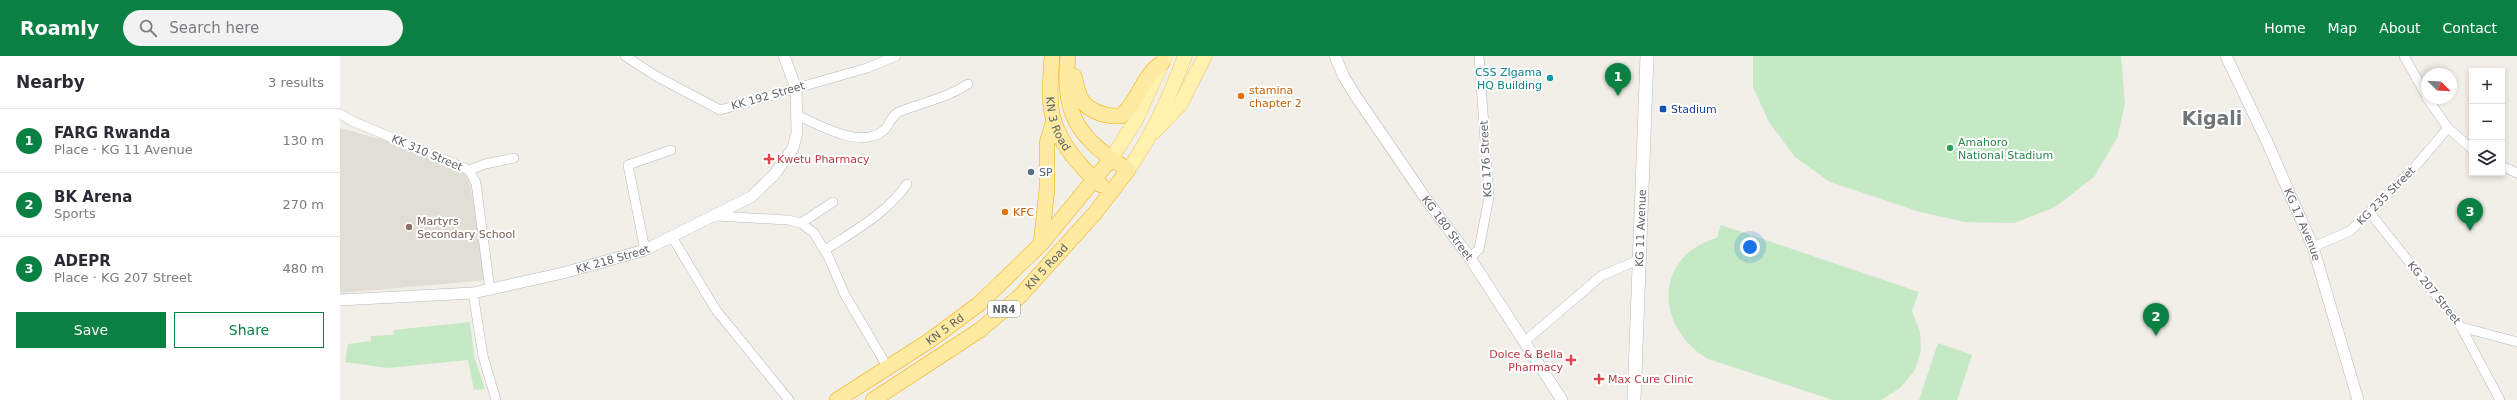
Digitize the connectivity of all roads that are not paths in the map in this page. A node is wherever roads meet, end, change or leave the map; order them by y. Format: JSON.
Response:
{"nodes":[{"id":1,"x":625,"y":56,"type":"edge"},
{"id":2,"x":784,"y":56,"type":"edge"},
{"id":3,"x":896,"y":56,"type":"edge"},
{"id":4,"x":1052,"y":56,"type":"edge"},
{"id":5,"x":1185,"y":56,"type":"edge"},
{"id":6,"x":1205,"y":56,"type":"edge"},
{"id":7,"x":1335,"y":56,"type":"edge"},
{"id":8,"x":1479,"y":56,"type":"edge"},
{"id":9,"x":1647,"y":56,"type":"edge"},
{"id":10,"x":2226,"y":56,"type":"edge"},
{"id":11,"x":2404,"y":56,"type":"edge"},
{"id":12,"x":1068,"y":59,"type":"edge"},
{"id":13,"x":1164,"y":59,"type":"edge"},
{"id":14,"x":968,"y":84,"type":"dead end"},
{"id":15,"x":2421,"y":87,"type":"edge"},
{"id":16,"x":796,"y":88,"type":"junction"},
{"id":17,"x":2431,"y":104,"type":"edge"},
{"id":18,"x":340,"y":114,"type":"edge"},
{"id":19,"x":797,"y":115,"type":"junction"},
{"id":20,"x":1053,"y":123,"type":"junction"},
{"id":21,"x":2448,"y":128,"type":"junction"},
{"id":22,"x":1148,"y":138,"type":"junction"},
{"id":23,"x":2469,"y":146,"type":"edge"},
{"id":24,"x":671,"y":150,"type":"dead end"},
{"id":25,"x":514,"y":158,"type":"dead end"},
{"id":26,"x":1111,"y":159,"type":"junction"},
{"id":27,"x":2505,"y":167,"type":"edge"},
{"id":28,"x":469,"y":170,"type":"junction"},
{"id":29,"x":1128,"y":170,"type":"junction"},
{"id":30,"x":2517,"y":172,"type":"edge"},
{"id":31,"x":1094,"y":180,"type":"junction"},
{"id":32,"x":907,"y":184,"type":"dead end"},
{"id":33,"x":1112,"y":192,"type":"junction"},
{"id":34,"x":833,"y":202,"type":"dead end"},
{"id":35,"x":2370,"y":213,"type":"junction"},
{"id":36,"x":716,"y":216,"type":"junction"},
{"id":37,"x":801,"y":222,"type":"junction"},
{"id":38,"x":672,"y":237,"type":"junction"},
{"id":39,"x":1041,"y":244,"type":"junction"},
{"id":40,"x":2313,"y":247,"type":"junction"},
{"id":41,"x":646,"y":250,"type":"junction"},
{"id":42,"x":825,"y":250,"type":"junction"},
{"id":43,"x":1470,"y":258,"type":"junction"},
{"id":44,"x":1638,"y":260,"type":"junction"},
{"id":45,"x":490,"y":290,"type":"junction"},
{"id":46,"x":473,"y":293,"type":"junction"},
{"id":47,"x":340,"y":300,"type":"edge"},
{"id":48,"x":2461,"y":327,"type":"junction"},
{"id":49,"x":1524,"y":342,"type":"junction"},
{"id":50,"x":2517,"y":342,"type":"edge"},
{"id":51,"x":888,"y":368,"type":"junction"},
{"id":52,"x":496,"y":400,"type":"edge"},
{"id":53,"x":789,"y":400,"type":"edge"},
{"id":54,"x":837,"y":400,"type":"edge"},
{"id":55,"x":873,"y":400,"type":"edge"},
{"id":56,"x":1562,"y":400,"type":"edge"},
{"id":57,"x":1634,"y":400,"type":"edge"},
{"id":58,"x":2358,"y":400,"type":"edge"},
{"id":59,"x":2500,"y":400,"type":"edge"}],
"edges":[{"from":1,"to":16,"type":"street","name":"KK 192 Street"},
{"from":2,"to":16,"type":"street","name":"KK 218 Street"},
{"from":3,"to":16,"type":"street","name":"KK 192 Street"},
{"from":4,"to":20,"type":"highway","name":"KN 3 Road"},
{"from":5,"to":22,"type":"main road"},
{"from":6,"to":22,"type":"main road"},
{"from":7,"to":43,"type":"street","name":"KG 180 Street"},
{"from":8,"to":43,"type":"street","name":"KG 176 Street"},
{"from":9,"to":44,"type":"main road","name":"KG 11 Avenue"},
{"from":10,"to":40,"type":"street","name":"KG 17 Avenue"},
{"from":11,"to":15,"type":"street"},
{"from":12,"to":13,"type":"highway"},
{"from":12,"to":26,"type":"highway","name":"KN 3 Road"},
{"from":13,"to":26,"type":"main road"},
{"from":14,"to":19,"type":"street"},
{"from":16,"to":19,"type":"street","name":"KK 218 Street"},
{"from":17,"to":21,"type":"street"},
{"from":18,"to":28,"type":"street","name":"KK 310 Street"},
{"from":19,"to":36,"type":"street","name":"KK 218 Street"},
{"from":20,"to":31,"type":"highway","name":"KN 3 Road"},
{"from":20,"to":39,"type":"highway"},
{"from":21,"to":23,"type":"street"},
{"from":21,"to":35,"type":"street","name":"KG 235 Street"},
{"from":22,"to":29,"type":"main road"},
{"from":24,"to":41,"type":"street"},
{"from":25,"to":28,"type":"street"},
{"from":26,"to":29,"type":"highway","name":"KN 3 Road"},
{"from":26,"to":31,"type":"highway","number":"NR4"},
{"from":27,"to":30,"type":"street"},
{"from":28,"to":45,"type":"street","name":"KK 310 Street"},
{"from":29,"to":33,"type":"highway","number":"NR4"},
{"from":31,"to":33,"type":"highway","name":"KN 3 Road"},
{"from":31,"to":39,"type":"highway","name":"KN 5 Road","number":"NR4"},
{"from":32,"to":42,"type":"street"},
{"from":33,"to":55,"type":"highway","name":"KN 5 Road","number":"NR4"},
{"from":34,"to":37,"type":"street"},
{"from":35,"to":40,"type":"street","name":"KG 235 Street"},
{"from":35,"to":48,"type":"street","name":"KG 207 Street"},
{"from":36,"to":37,"type":"street"},
{"from":36,"to":38,"type":"street","name":"KK 218 Street"},
{"from":37,"to":42,"type":"street"},
{"from":38,"to":41,"type":"street","name":"KK 218 Street"},
{"from":38,"to":53,"type":"street"},
{"from":39,"to":51,"type":"highway","name":"KN 5 Rd","number":"NR4"},
{"from":40,"to":58,"type":"street","name":"KG 17 Avenue"},
{"from":41,"to":45,"type":"street","name":"KK 218 Street"},
{"from":42,"to":51,"type":"street"},
{"from":43,"to":49,"type":"street","name":"KG 180 Street"},
{"from":44,"to":49,"type":"street"},
{"from":44,"to":57,"type":"main road","name":"KG 11 Avenue"},
{"from":45,"to":46,"type":"street","name":"KK 218 Street"},
{"from":46,"to":47,"type":"street","name":"KK 218 Street"},
{"from":46,"to":52,"type":"street"},
{"from":48,"to":50,"type":"street"},
{"from":48,"to":59,"type":"street","name":"KG 207 Street"},
{"from":49,"to":56,"type":"street","name":"KG 180 Street"},
{"from":51,"to":54,"type":"highway","name":"KN 5 Rd","number":"NR4"}]}
